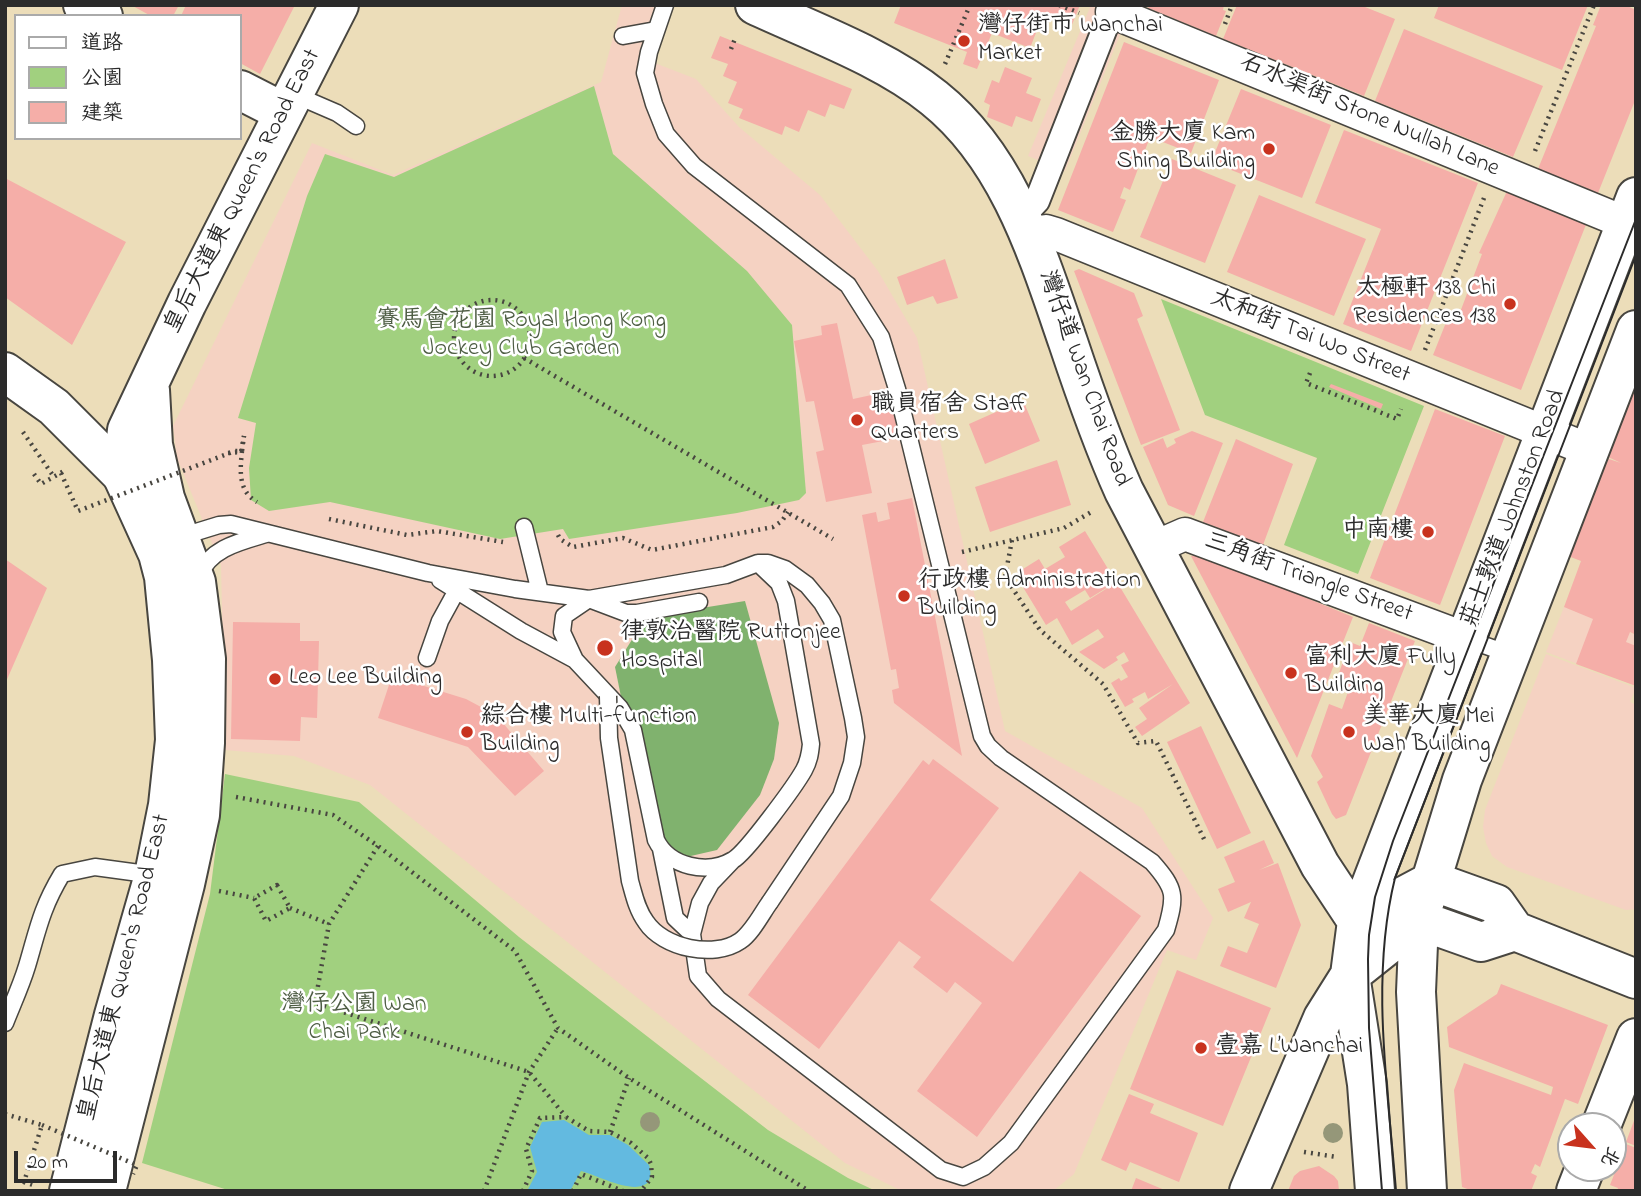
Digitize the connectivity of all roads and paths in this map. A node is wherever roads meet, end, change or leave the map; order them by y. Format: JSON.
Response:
{"nodes":[{"id":1,"x":83,"y":5,"type":"edge"},
{"id":2,"x":339,"y":5,"type":"edge"},
{"id":3,"x":665,"y":5,"type":"edge"},
{"id":4,"x":755,"y":5,"type":"edge"},
{"id":5,"x":970,"y":5,"type":"edge"},
{"id":6,"x":1059,"y":5,"type":"edge"},
{"id":7,"x":1594,"y":5,"type":"edge"},
{"id":8,"x":1113,"y":8,"type":"edge"},
{"id":9,"x":1075,"y":12,"type":"dead end"},
{"id":10,"x":99,"y":14,"type":"edge"},
{"id":11,"x":656,"y":30,"type":"junction"},
{"id":12,"x":623,"y":36,"type":"dead end"},
{"id":13,"x":942,"y":71,"type":"dead end"},
{"id":14,"x":242,"y":91,"type":"edge"},
{"id":15,"x":288,"y":103,"type":"junction"},
{"id":16,"x":356,"y":126,"type":"dead end"},
{"id":17,"x":1534,"y":155,"type":"dead end"},
{"id":18,"x":1486,"y":194,"type":"dead end"},
{"id":19,"x":1631,"y":210,"type":"edge"},
{"id":20,"x":1026,"y":226,"type":"junction"},
{"id":21,"x":1636,"y":330,"type":"edge"},
{"id":22,"x":524,"y":358,"type":"junction"},
{"id":23,"x":1421,"y":360,"type":"dead end"},
{"id":24,"x":1315,"y":361,"type":"dead end"},
{"id":25,"x":5,"y":372,"type":"edge"},
{"id":26,"x":149,"y":379,"type":"junction"},
{"id":27,"x":1405,"y":398,"type":"dead end"},
{"id":28,"x":23,"y":433,"type":"dead end"},
{"id":29,"x":1545,"y":433,"type":"junction"},
{"id":30,"x":1589,"y":450,"type":"junction"},
{"id":31,"x":242,"y":451,"type":"junction"},
{"id":32,"x":228,"y":453,"type":"dead end"},
{"id":33,"x":64,"y":471,"type":"dead end"},
{"id":34,"x":122,"y":475,"type":"junction"},
{"id":35,"x":54,"y":477,"type":"junction"},
{"id":36,"x":165,"y":498,"type":"junction"},
{"id":37,"x":266,"y":507,"type":"dead end"},
{"id":38,"x":1093,"y":510,"type":"dead end"},
{"id":39,"x":788,"y":512,"type":"junction"},
{"id":40,"x":328,"y":519,"type":"dead end"},
{"id":41,"x":524,"y":527,"type":"dead end"},
{"id":42,"x":268,"y":533,"type":"junction"},
{"id":43,"x":558,"y":535,"type":"dead end"},
{"id":44,"x":180,"y":537,"type":"junction"},
{"id":45,"x":833,"y":539,"type":"dead end"},
{"id":46,"x":1012,"y":540,"type":"junction"},
{"id":47,"x":511,"y":543,"type":"dead end"},
{"id":48,"x":1153,"y":548,"type":"junction"},
{"id":49,"x":954,"y":554,"type":"dead end"},
{"id":50,"x":758,"y":563,"type":"junction"},
{"id":51,"x":428,"y":573,"type":"junction"},
{"id":52,"x":180,"y":580,"type":"junction"},
{"id":53,"x":457,"y":590,"type":"junction"},
{"id":54,"x":540,"y":592,"type":"junction"},
{"id":55,"x":589,"y":599,"type":"junction"},
{"id":56,"x":699,"y":602,"type":"dead end"},
{"id":57,"x":1464,"y":638,"type":"junction"},
{"id":58,"x":1509,"y":654,"type":"junction"},
{"id":59,"x":427,"y":658,"type":"dead end"},
{"id":60,"x":576,"y":660,"type":"junction"},
{"id":61,"x":608,"y":696,"type":"junction"},
{"id":62,"x":230,"y":796,"type":"dead end"},
{"id":63,"x":1205,"y":841,"type":"dead end"},
{"id":64,"x":378,"y":846,"type":"junction"},
{"id":65,"x":661,"y":849,"type":"junction"},
{"id":66,"x":733,"y":860,"type":"junction"},
{"id":67,"x":154,"y":875,"type":"junction"},
{"id":68,"x":1432,"y":881,"type":"junction"},
{"id":69,"x":217,"y":891,"type":"dead end"},
{"id":70,"x":254,"y":898,"type":"junction"},
{"id":71,"x":290,"y":908,"type":"junction"},
{"id":72,"x":1419,"y":920,"type":"junction"},
{"id":73,"x":1357,"y":921,"type":"junction"},
{"id":74,"x":329,"y":925,"type":"junction"},
{"id":75,"x":1516,"y":931,"type":"junction"},
{"id":76,"x":692,"y":934,"type":"junction"},
{"id":77,"x":1350,"y":975,"type":"junction"},
{"id":78,"x":1636,"y":979,"type":"edge"},
{"id":79,"x":5,"y":1023,"type":"edge"},
{"id":80,"x":558,"y":1028,"type":"junction"},
{"id":81,"x":1636,"y":1038,"type":"edge"},
{"id":82,"x":528,"y":1072,"type":"junction"},
{"id":83,"x":629,"y":1078,"type":"junction"},
{"id":84,"x":1607,"y":1112,"type":"edge"},
{"id":85,"x":5,"y":1114,"type":"edge"},
{"id":86,"x":566,"y":1117,"type":"junction"},
{"id":87,"x":42,"y":1125,"type":"junction"},
{"id":88,"x":610,"y":1132,"type":"junction"},
{"id":89,"x":1300,"y":1152,"type":"dead end"},
{"id":90,"x":1345,"y":1158,"type":"dead end"},
{"id":91,"x":24,"y":1182,"type":"dead end"},
{"id":92,"x":119,"y":1182,"type":"edge"},
{"id":93,"x":612,"y":1188,"type":"edge"},
{"id":94,"x":69,"y":1191,"type":"edge"},
{"id":95,"x":484,"y":1191,"type":"edge"},
{"id":96,"x":523,"y":1191,"type":"edge"},
{"id":97,"x":573,"y":1191,"type":"edge"},
{"id":98,"x":623,"y":1191,"type":"edge"},
{"id":99,"x":641,"y":1191,"type":"edge"},
{"id":100,"x":809,"y":1191,"type":"edge"},
{"id":101,"x":1249,"y":1191,"type":"edge"},
{"id":102,"x":1375,"y":1191,"type":"edge"},
{"id":103,"x":1427,"y":1191,"type":"edge"}],
"edges":[{"from":1,"to":10,"type":"street"},
{"from":2,"to":15,"type":"street","name":"皇后大道東 Queen's Road East"},
{"from":3,"to":11,"type":"lane"},
{"from":4,"to":20,"type":"street","name":"灣仔道 Wan Chai Road"},
{"from":5,"to":13,"type":"path"},
{"from":6,"to":9,"type":"path"},
{"from":7,"to":17,"type":"path"},
{"from":8,"to":19,"type":"street","name":"石水渠街 Stone Nullah Lane"},
{"from":8,"to":20,"type":"street"},
{"from":11,"to":12,"type":"lane"},
{"from":11,"to":76,"type":"lane"},
{"from":14,"to":15,"type":"street"},
{"from":15,"to":16,"type":"lane"},
{"from":15,"to":26,"type":"street","name":"皇后大道東 Queen's Road East"},
{"from":18,"to":23,"type":"path"},
{"from":19,"to":29,"type":"street","name":"莊士敦道 Johnston Road"},
{"from":20,"to":29,"type":"street","name":"太和街 Tai Wo Street"},
{"from":20,"to":48,"type":"street","name":"灣仔道 Wan Chai Road"},
{"from":21,"to":30,"type":"street","name":"莊士敦道 Johnston Road"},
{"from":22,"to":22,"type":"path"},
{"from":22,"to":39,"type":"path"},
{"from":24,"to":27,"type":"path"},
{"from":25,"to":34,"type":"street"},
{"from":26,"to":34,"type":"street","name":"皇后大道東 Queen's Road East"},
{"from":26,"to":36,"type":"street","name":"皇后大道東 Queen's Road East"},
{"from":28,"to":35,"type":"path"},
{"from":29,"to":30,"type":"street","name":"太和街 Tai Wo Street"},
{"from":29,"to":57,"type":"street","name":"莊士敦道 Johnston Road"},
{"from":30,"to":58,"type":"street","name":"莊士敦道 Johnston Road"},
{"from":31,"to":32,"type":"path","bridge":true},
{"from":31,"to":35,"type":"path","bridge":true},
{"from":31,"to":37,"type":"path"},
{"from":33,"to":35,"type":"path"},
{"from":34,"to":36,"type":"street"},
{"from":34,"to":52,"type":"street","name":"皇后大道東 Queen's Road East"},
{"from":36,"to":44,"type":"street","name":"皇后大道東 Queen's Road East"},
{"from":38,"to":46,"type":"path"},
{"from":39,"to":43,"type":"path"},
{"from":39,"to":45,"type":"path"},
{"from":40,"to":47,"type":"path"},
{"from":41,"to":54,"type":"lane"},
{"from":42,"to":44,"type":"lane"},
{"from":42,"to":51,"type":"lane"},
{"from":42,"to":52,"type":"lane"},
{"from":44,"to":52,"type":"street","name":"皇后大道東 Queen's Road East"},
{"from":46,"to":49,"type":"path"},
{"from":46,"to":63,"type":"path"},
{"from":48,"to":57,"type":"street","name":"三角街 Triangle Street"},
{"from":48,"to":73,"type":"street","name":"灣仔道 Wan Chai Road"},
{"from":50,"to":55,"type":"lane"},
{"from":50,"to":61,"type":"lane","bridge":true},
{"from":50,"to":66,"type":"lane"},
{"from":51,"to":53,"type":"lane"},
{"from":51,"to":54,"type":"lane"},
{"from":52,"to":67,"type":"street","name":"皇后大道東 Queen's Road East"},
{"from":52,"to":92,"type":"street","name":"皇后大道東 Queen's Road East"},
{"from":53,"to":59,"type":"lane"},
{"from":53,"to":60,"type":"lane"},
{"from":54,"to":55,"type":"lane"},
{"from":55,"to":56,"type":"lane"},
{"from":55,"to":60,"type":"lane"},
{"from":57,"to":58,"type":"lane"},
{"from":57,"to":73,"type":"street","name":"莊士敦道 Johnston Road"},
{"from":58,"to":68,"type":"street","name":"莊士敦道 Johnston Road"},
{"from":60,"to":61,"type":"lane"},
{"from":61,"to":65,"type":"lane"},
{"from":62,"to":64,"type":"path"},
{"from":64,"to":74,"type":"path"},
{"from":64,"to":80,"type":"path"},
{"from":65,"to":66,"type":"lane"},
{"from":65,"to":76,"type":"lane"},
{"from":66,"to":76,"type":"lane"},
{"from":67,"to":79,"type":"lane"},
{"from":67,"to":94,"type":"street","name":"皇后大道東 Queen's Road East"},
{"from":68,"to":72,"type":"street","name":"莊士敦道 Johnston Road"},
{"from":68,"to":73,"type":"street"},
{"from":68,"to":75,"type":"street"},
{"from":69,"to":70,"type":"path"},
{"from":70,"to":71,"type":"path"},
{"from":70,"to":71,"type":"path"},
{"from":71,"to":74,"type":"path"},
{"from":72,"to":75,"type":"street"},
{"from":72,"to":77,"type":"street"},
{"from":72,"to":103,"type":"street","name":"莊士敦道 Johnston Road"},
{"from":73,"to":77,"type":"street","name":"莊士敦道 Johnston Road"},
{"from":74,"to":82,"type":"path"},
{"from":75,"to":78,"type":"street"},
{"from":77,"to":101,"type":"street"},
{"from":77,"to":102,"type":"street","name":"莊士敦道 Johnston Road"},
{"from":80,"to":82,"type":"path"},
{"from":80,"to":83,"type":"path"},
{"from":81,"to":84,"type":"street"},
{"from":82,"to":86,"type":"path"},
{"from":82,"to":95,"type":"path"},
{"from":83,"to":88,"type":"path"},
{"from":83,"to":100,"type":"path"},
{"from":85,"to":87,"type":"path"},
{"from":86,"to":88,"type":"path"},
{"from":86,"to":96,"type":"path"},
{"from":87,"to":91,"type":"path"},
{"from":87,"to":92,"type":"path","bridge":true},
{"from":88,"to":99,"type":"path"},
{"from":89,"to":90,"type":"path"},
{"from":93,"to":97,"type":"path"},
{"from":93,"to":98,"type":"path"}]}
